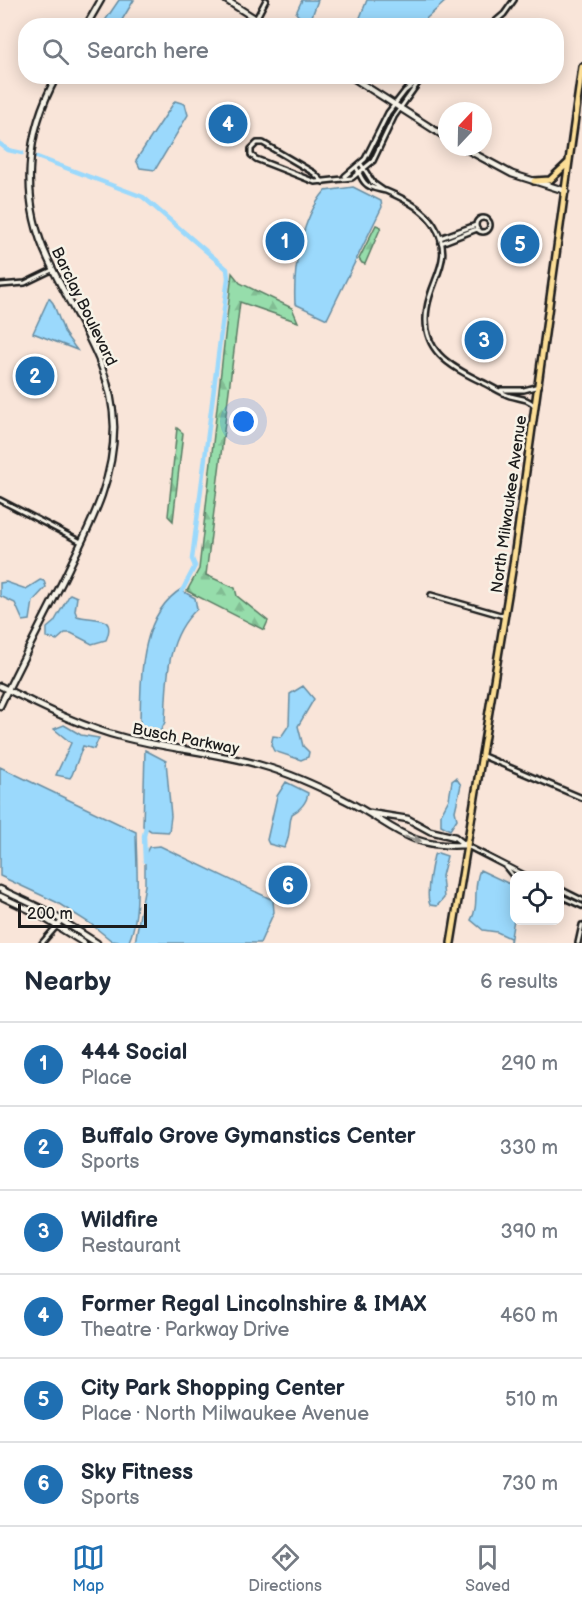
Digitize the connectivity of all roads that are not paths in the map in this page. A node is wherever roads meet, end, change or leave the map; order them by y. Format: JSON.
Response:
{"nodes":[{"id":1,"x":101,"y":0,"type":"edge"},
{"id":2,"x":226,"y":0,"type":"edge"},
{"id":3,"x":266,"y":0,"type":"edge"},
{"id":4,"x":514,"y":0,"type":"edge"},
{"id":5,"x":91,"y":18,"type":"edge"},
{"id":6,"x":254,"y":18,"type":"edge"},
{"id":7,"x":257,"y":18,"type":"edge"},
{"id":8,"x":499,"y":18,"type":"edge"},
{"id":9,"x":582,"y":67,"type":"edge"},
{"id":10,"x":54,"y":84,"type":"edge"},
{"id":11,"x":363,"y":84,"type":"edge"},
{"id":12,"x":411,"y":84,"type":"edge"},
{"id":13,"x":419,"y":84,"type":"edge"},
{"id":14,"x":395,"y":104,"type":"junction"},
{"id":15,"x":402,"y":109,"type":"junction"},
{"id":16,"x":438,"y":132,"type":"edge"},
{"id":17,"x":478,"y":156,"type":"edge"},
{"id":18,"x":569,"y":161,"type":"junction"},
{"id":19,"x":361,"y":164,"type":"junction"},
{"id":20,"x":356,"y":167,"type":"junction"},
{"id":21,"x":364,"y":170,"type":"junction"},
{"id":22,"x":360,"y":174,"type":"junction"},
{"id":23,"x":344,"y":177,"type":"junction"},
{"id":24,"x":534,"y":181,"type":"junction"},
{"id":25,"x":323,"y":182,"type":"junction"},
{"id":26,"x":384,"y":191,"type":"junction"},
{"id":27,"x":566,"y":191,"type":"junction"},
{"id":28,"x":476,"y":227,"type":"junction"},
{"id":29,"x":440,"y":238,"type":"junction"},
{"id":30,"x":441,"y":243,"type":"junction"},
{"id":31,"x":53,"y":269,"type":"junction"},
{"id":32,"x":0,"y":285,"type":"edge"},
{"id":33,"x":539,"y":386,"type":"junction"},
{"id":34,"x":499,"y":390,"type":"junction"},
{"id":35,"x":536,"y":407,"type":"junction"},
{"id":36,"x":0,"y":500,"type":"edge"},
{"id":37,"x":81,"y":542,"type":"junction"},
{"id":38,"x":431,"y":595,"type":"dead end"},
{"id":39,"x":505,"y":616,"type":"junction"},
{"id":40,"x":0,"y":686,"type":"edge"},
{"id":41,"x":8,"y":690,"type":"junction"},
{"id":42,"x":0,"y":706,"type":"edge"},
{"id":43,"x":483,"y":756,"type":"junction"},
{"id":44,"x":582,"y":798,"type":"edge"},
{"id":45,"x":368,"y":812,"type":"junction"},
{"id":46,"x":465,"y":845,"type":"junction"},
{"id":47,"x":505,"y":866,"type":"junction"},
{"id":48,"x":516,"y":871,"type":"edge"},
{"id":49,"x":510,"y":872,"type":"edge"},
{"id":50,"x":0,"y":889,"type":"edge"},
{"id":51,"x":564,"y":891,"type":"edge"},
{"id":52,"x":0,"y":896,"type":"edge"},
{"id":53,"x":564,"y":898,"type":"edge"},
{"id":54,"x":582,"y":900,"type":"edge"},
{"id":55,"x":582,"y":906,"type":"edge"},
{"id":56,"x":62,"y":919,"type":"junction"},
{"id":57,"x":58,"y":925,"type":"junction"},
{"id":58,"x":582,"y":925,"type":"edge"},
{"id":59,"x":42,"y":943,"type":"edge"},
{"id":60,"x":84,"y":943,"type":"edge"},
{"id":61,"x":96,"y":943,"type":"edge"},
{"id":62,"x":451,"y":943,"type":"edge"},
{"id":63,"x":578,"y":943,"type":"edge"}],
"edges":[{"from":1,"to":5,"type":"street"},
{"from":2,"to":6,"type":"street"},
{"from":3,"to":7,"type":"street"},
{"from":4,"to":8,"type":"street"},
{"from":9,"to":18,"type":"main road","name":"North Milwaukee Avenue"},
{"from":10,"to":31,"type":"street","name":"Barclay Boulevard"},
{"from":11,"to":14,"type":"street"},
{"from":12,"to":14,"type":"street"},
{"from":13,"to":15,"type":"street"},
{"from":14,"to":15,"type":"street"},
{"from":14,"to":19,"type":"street"},
{"from":15,"to":16,"type":"street"},
{"from":15,"to":21,"type":"street"},
{"from":17,"to":24,"type":"street"},
{"from":18,"to":24,"type":"main road"},
{"from":18,"to":27,"type":"main road","name":"North Milwaukee Avenue"},
{"from":19,"to":20,"type":"street"},
{"from":19,"to":21,"type":"street"},
{"from":20,"to":22,"type":"street"},
{"from":20,"to":23,"type":"street"},
{"from":21,"to":22,"type":"street"},
{"from":21,"to":26,"type":"street"},
{"from":22,"to":23,"type":"street"},
{"from":22,"to":26,"type":"street"},
{"from":23,"to":25,"type":"street"},
{"from":24,"to":27,"type":"street"},
{"from":25,"to":25,"type":"street"},
{"from":26,"to":29,"type":"street"},
{"from":27,"to":33,"type":"main road","name":"North Milwaukee Avenue"},
{"from":28,"to":28,"type":"street"},
{"from":28,"to":29,"type":"street"},
{"from":28,"to":30,"type":"street"},
{"from":29,"to":30,"type":"street"},
{"from":30,"to":34,"type":"street"},
{"from":31,"to":32,"type":"street"},
{"from":31,"to":37,"type":"street","name":"Barclay Boulevard"},
{"from":33,"to":34,"type":"street"},
{"from":33,"to":35,"type":"main road","name":"North Milwaukee Avenue"},
{"from":34,"to":35,"type":"street"},
{"from":35,"to":39,"type":"main road","name":"North Milwaukee Avenue"},
{"from":36,"to":37,"type":"street"},
{"from":37,"to":41,"type":"street","name":"Barclay Boulevard"},
{"from":38,"to":39,"type":"street"},
{"from":39,"to":43,"type":"main road","name":"North Milwaukee Avenue"},
{"from":40,"to":41,"type":"street","name":"Busch Parkway"},
{"from":41,"to":42,"type":"street","name":"Barclay Boulevard"},
{"from":41,"to":45,"type":"street","name":"Busch Parkway"},
{"from":43,"to":44,"type":"street"},
{"from":43,"to":46,"type":"main road","name":"North Milwaukee Avenue"},
{"from":45,"to":46,"type":"street","name":"Busch Parkway"},
{"from":45,"to":46,"type":"street","name":"Busch Parkway","one_way":true},
{"from":46,"to":47,"type":"street"},
{"from":46,"to":62,"type":"main road","name":"North Milwaukee Avenue"},
{"from":47,"to":48,"type":"street"},
{"from":47,"to":49,"type":"street"},
{"from":50,"to":56,"type":"street"},
{"from":51,"to":54,"type":"street"},
{"from":52,"to":57,"type":"street"},
{"from":53,"to":55,"type":"street"},
{"from":56,"to":57,"type":"street"},
{"from":56,"to":61,"type":"street"},
{"from":57,"to":59,"type":"street"},
{"from":57,"to":60,"type":"street"},
{"from":58,"to":63,"type":"street"}]}
